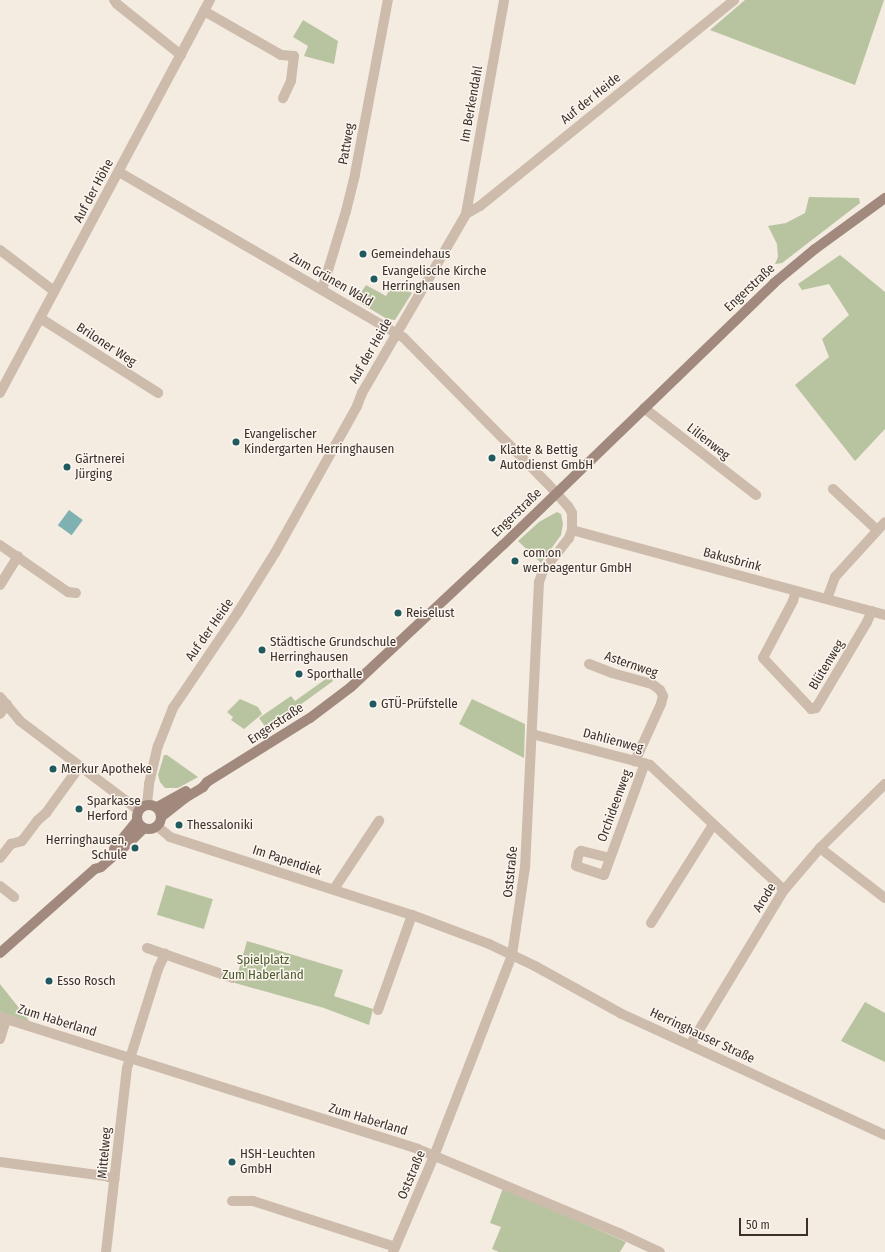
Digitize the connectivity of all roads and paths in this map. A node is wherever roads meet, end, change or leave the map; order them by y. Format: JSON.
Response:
{"nodes":[{"id":1,"x":114,"y":0,"type":"edge"},
{"id":2,"x":210,"y":0,"type":"edge"},
{"id":3,"x":388,"y":0,"type":"edge"},
{"id":4,"x":504,"y":0,"type":"edge"},
{"id":5,"x":734,"y":0,"type":"edge"},
{"id":6,"x":204,"y":11,"type":"junction"},
{"id":7,"x":181,"y":55,"type":"junction"},
{"id":8,"x":283,"y":98,"type":"dead end"},
{"id":9,"x":119,"y":172,"type":"junction"},
{"id":10,"x":885,"y":198,"type":"edge"},
{"id":11,"x":466,"y":214,"type":"junction"},
{"id":12,"x":0,"y":250,"type":"edge"},
{"id":13,"x":322,"y":290,"type":"junction"},
{"id":14,"x":54,"y":291,"type":"junction"},
{"id":15,"x":40,"y":318,"type":"junction"},
{"id":16,"x":396,"y":333,"type":"junction"},
{"id":17,"x":0,"y":393,"type":"edge"},
{"id":18,"x":158,"y":393,"type":"dead end"},
{"id":19,"x":644,"y":408,"type":"junction"},
{"id":20,"x":833,"y":489,"type":"dead end"},
{"id":21,"x":556,"y":493,"type":"junction"},
{"id":22,"x":756,"y":495,"type":"dead end"},
{"id":23,"x":885,"y":522,"type":"edge"},
{"id":24,"x":572,"y":530,"type":"junction"},
{"id":25,"x":878,"y":530,"type":"junction"},
{"id":26,"x":0,"y":545,"type":"edge"},
{"id":27,"x":18,"y":556,"type":"junction"},
{"id":28,"x":0,"y":585,"type":"edge"},
{"id":29,"x":796,"y":591,"type":"junction"},
{"id":30,"x":76,"y":593,"type":"dead end"},
{"id":31,"x":827,"y":599,"type":"junction"},
{"id":32,"x":872,"y":611,"type":"junction"},
{"id":33,"x":885,"y":615,"type":"edge"},
{"id":34,"x":589,"y":664,"type":"dead end"},
{"id":35,"x":4,"y":701,"type":"edge"},
{"id":36,"x":0,"y":714,"type":"edge"},
{"id":37,"x":532,"y":734,"type":"junction"},
{"id":38,"x":640,"y":762,"type":"junction"},
{"id":39,"x":80,"y":766,"type":"junction"},
{"id":40,"x":207,"y":782,"type":"junction"},
{"id":41,"x":885,"y":784,"type":"edge"},
{"id":42,"x":147,"y":807,"type":"junction"},
{"id":43,"x":379,"y":821,"type":"dead end"},
{"id":44,"x":159,"y":822,"type":"junction"},
{"id":45,"x":140,"y":825,"type":"junction"},
{"id":46,"x":713,"y":825,"type":"junction"},
{"id":47,"x":820,"y":848,"type":"junction"},
{"id":48,"x":0,"y":858,"type":"edge"},
{"id":49,"x":610,"y":858,"type":"dead end"},
{"id":50,"x":0,"y":886,"type":"edge"},
{"id":51,"x":334,"y":889,"type":"junction"},
{"id":52,"x":784,"y":890,"type":"junction"},
{"id":53,"x":14,"y":897,"type":"dead end"},
{"id":54,"x":885,"y":898,"type":"edge"},
{"id":55,"x":412,"y":915,"type":"junction"},
{"id":56,"x":651,"y":923,"type":"dead end"},
{"id":57,"x":147,"y":948,"type":"dead end"},
{"id":58,"x":0,"y":953,"type":"edge"},
{"id":59,"x":165,"y":954,"type":"junction"},
{"id":60,"x":512,"y":954,"type":"junction"},
{"id":61,"x":233,"y":978,"type":"dead end"},
{"id":62,"x":378,"y":1010,"type":"dead end"},
{"id":63,"x":3,"y":1018,"type":"edge"},
{"id":64,"x":0,"y":1038,"type":"edge"},
{"id":65,"x":690,"y":1045,"type":"junction"},
{"id":66,"x":130,"y":1057,"type":"junction"},
{"id":67,"x":885,"y":1135,"type":"edge"},
{"id":68,"x":434,"y":1156,"type":"junction"},
{"id":69,"x":0,"y":1162,"type":"edge"},
{"id":70,"x":115,"y":1179,"type":"junction"},
{"id":71,"x":232,"y":1201,"type":"dead end"},
{"id":72,"x":394,"y":1249,"type":"edge"},
{"id":73,"x":106,"y":1252,"type":"edge"},
{"id":74,"x":660,"y":1252,"type":"edge"}],
"edges":[{"from":1,"to":7,"type":"street"},
{"from":2,"to":6,"type":"street","name":"Auf der Höhe"},
{"from":3,"to":13,"type":"street","name":"Pattweg"},
{"from":4,"to":11,"type":"street","name":"Im Berkendahl"},
{"from":5,"to":11,"type":"street","name":"Auf der Heide"},
{"from":6,"to":7,"type":"street","name":"Auf der Höhe"},
{"from":6,"to":8,"type":"street"},
{"from":7,"to":9,"type":"street","name":"Auf der Höhe"},
{"from":9,"to":13,"type":"street","name":"Zum Grünen Wald"},
{"from":9,"to":14,"type":"street","name":"Auf der Höhe"},
{"from":10,"to":19,"type":"main road","name":"Engerstraße"},
{"from":11,"to":16,"type":"street","name":"Auf der Heide"},
{"from":12,"to":14,"type":"street"},
{"from":13,"to":16,"type":"street","name":"Zum Grünen Wald"},
{"from":14,"to":15,"type":"street","name":"Auf der Höhe"},
{"from":15,"to":17,"type":"street","name":"Auf der Höhe"},
{"from":15,"to":18,"type":"street","name":"Briloner Weg"},
{"from":16,"to":21,"type":"street","name":"Zum Grünen Wald"},
{"from":16,"to":42,"type":"street","name":"Auf der Heide"},
{"from":19,"to":21,"type":"main road","name":"Engerstraße"},
{"from":19,"to":22,"type":"street","name":"Lilienweg"},
{"from":20,"to":25,"type":"street"},
{"from":21,"to":24,"type":"street"},
{"from":21,"to":40,"type":"main road","name":"Engerstraße"},
{"from":23,"to":25,"type":"street"},
{"from":24,"to":29,"type":"street","name":"Bakusbrink"},
{"from":24,"to":37,"type":"street","name":"Oststraße"},
{"from":25,"to":31,"type":"street"},
{"from":26,"to":27,"type":"street"},
{"from":27,"to":28,"type":"street"},
{"from":27,"to":30,"type":"street"},
{"from":29,"to":31,"type":"street","name":"Bakusbrink"},
{"from":29,"to":32,"type":"street","name":"Blütenweg"},
{"from":31,"to":32,"type":"street","name":"Bakusbrink"},
{"from":32,"to":33,"type":"street","name":"Bakusbrink"},
{"from":34,"to":38,"type":"street","name":"Asternweg"},
{"from":35,"to":36,"type":"street"},
{"from":35,"to":39,"type":"street"},
{"from":37,"to":38,"type":"street","name":"Dahlienweg"},
{"from":37,"to":60,"type":"street","name":"Oststraße"},
{"from":38,"to":46,"type":"street","name":"Dahlienweg"},
{"from":38,"to":49,"type":"street","name":"Orchideenweg"},
{"from":39,"to":42,"type":"street"},
{"from":39,"to":48,"type":"street"},
{"from":40,"to":42,"type":"main road","name":"Engerstraße"},
{"from":40,"to":44,"type":"main road","name":"Engerstraße"},
{"from":41,"to":47,"type":"street","name":"Arode"},
{"from":42,"to":44,"type":"main road"},
{"from":42,"to":45,"type":"main road"},
{"from":43,"to":51,"type":"street"},
{"from":44,"to":45,"type":"main road"},
{"from":44,"to":51,"type":"street","name":"Im Papendiek"},
{"from":45,"to":58,"type":"main road"},
{"from":46,"to":52,"type":"street","name":"Dahlienweg"},
{"from":46,"to":56,"type":"street"},
{"from":47,"to":52,"type":"street","name":"Arode"},
{"from":47,"to":54,"type":"street"},
{"from":50,"to":53,"type":"street"},
{"from":51,"to":55,"type":"street","name":"Im Papendiek"},
{"from":52,"to":65,"type":"street","name":"Arode"},
{"from":55,"to":60,"type":"street","name":"Im Papendiek"},
{"from":55,"to":62,"type":"street"},
{"from":57,"to":59,"type":"street"},
{"from":59,"to":61,"type":"street"},
{"from":59,"to":66,"type":"street"},
{"from":60,"to":65,"type":"street","name":"Herringhauser Straße"},
{"from":60,"to":68,"type":"street","name":"Oststraße"},
{"from":63,"to":64,"type":"street"},
{"from":63,"to":66,"type":"street","name":"Zum Haberland"},
{"from":65,"to":67,"type":"street","name":"Herringhauser Straße"},
{"from":66,"to":68,"type":"street","name":"Zum Haberland"},
{"from":66,"to":70,"type":"street","name":"Mittelweg"},
{"from":68,"to":72,"type":"street","name":"Oststraße"},
{"from":68,"to":74,"type":"street","name":"Zum Haberland"},
{"from":69,"to":70,"type":"street"},
{"from":70,"to":73,"type":"street","name":"Mittelweg"},
{"from":71,"to":72,"type":"street","name":"Oststraße"}]}
